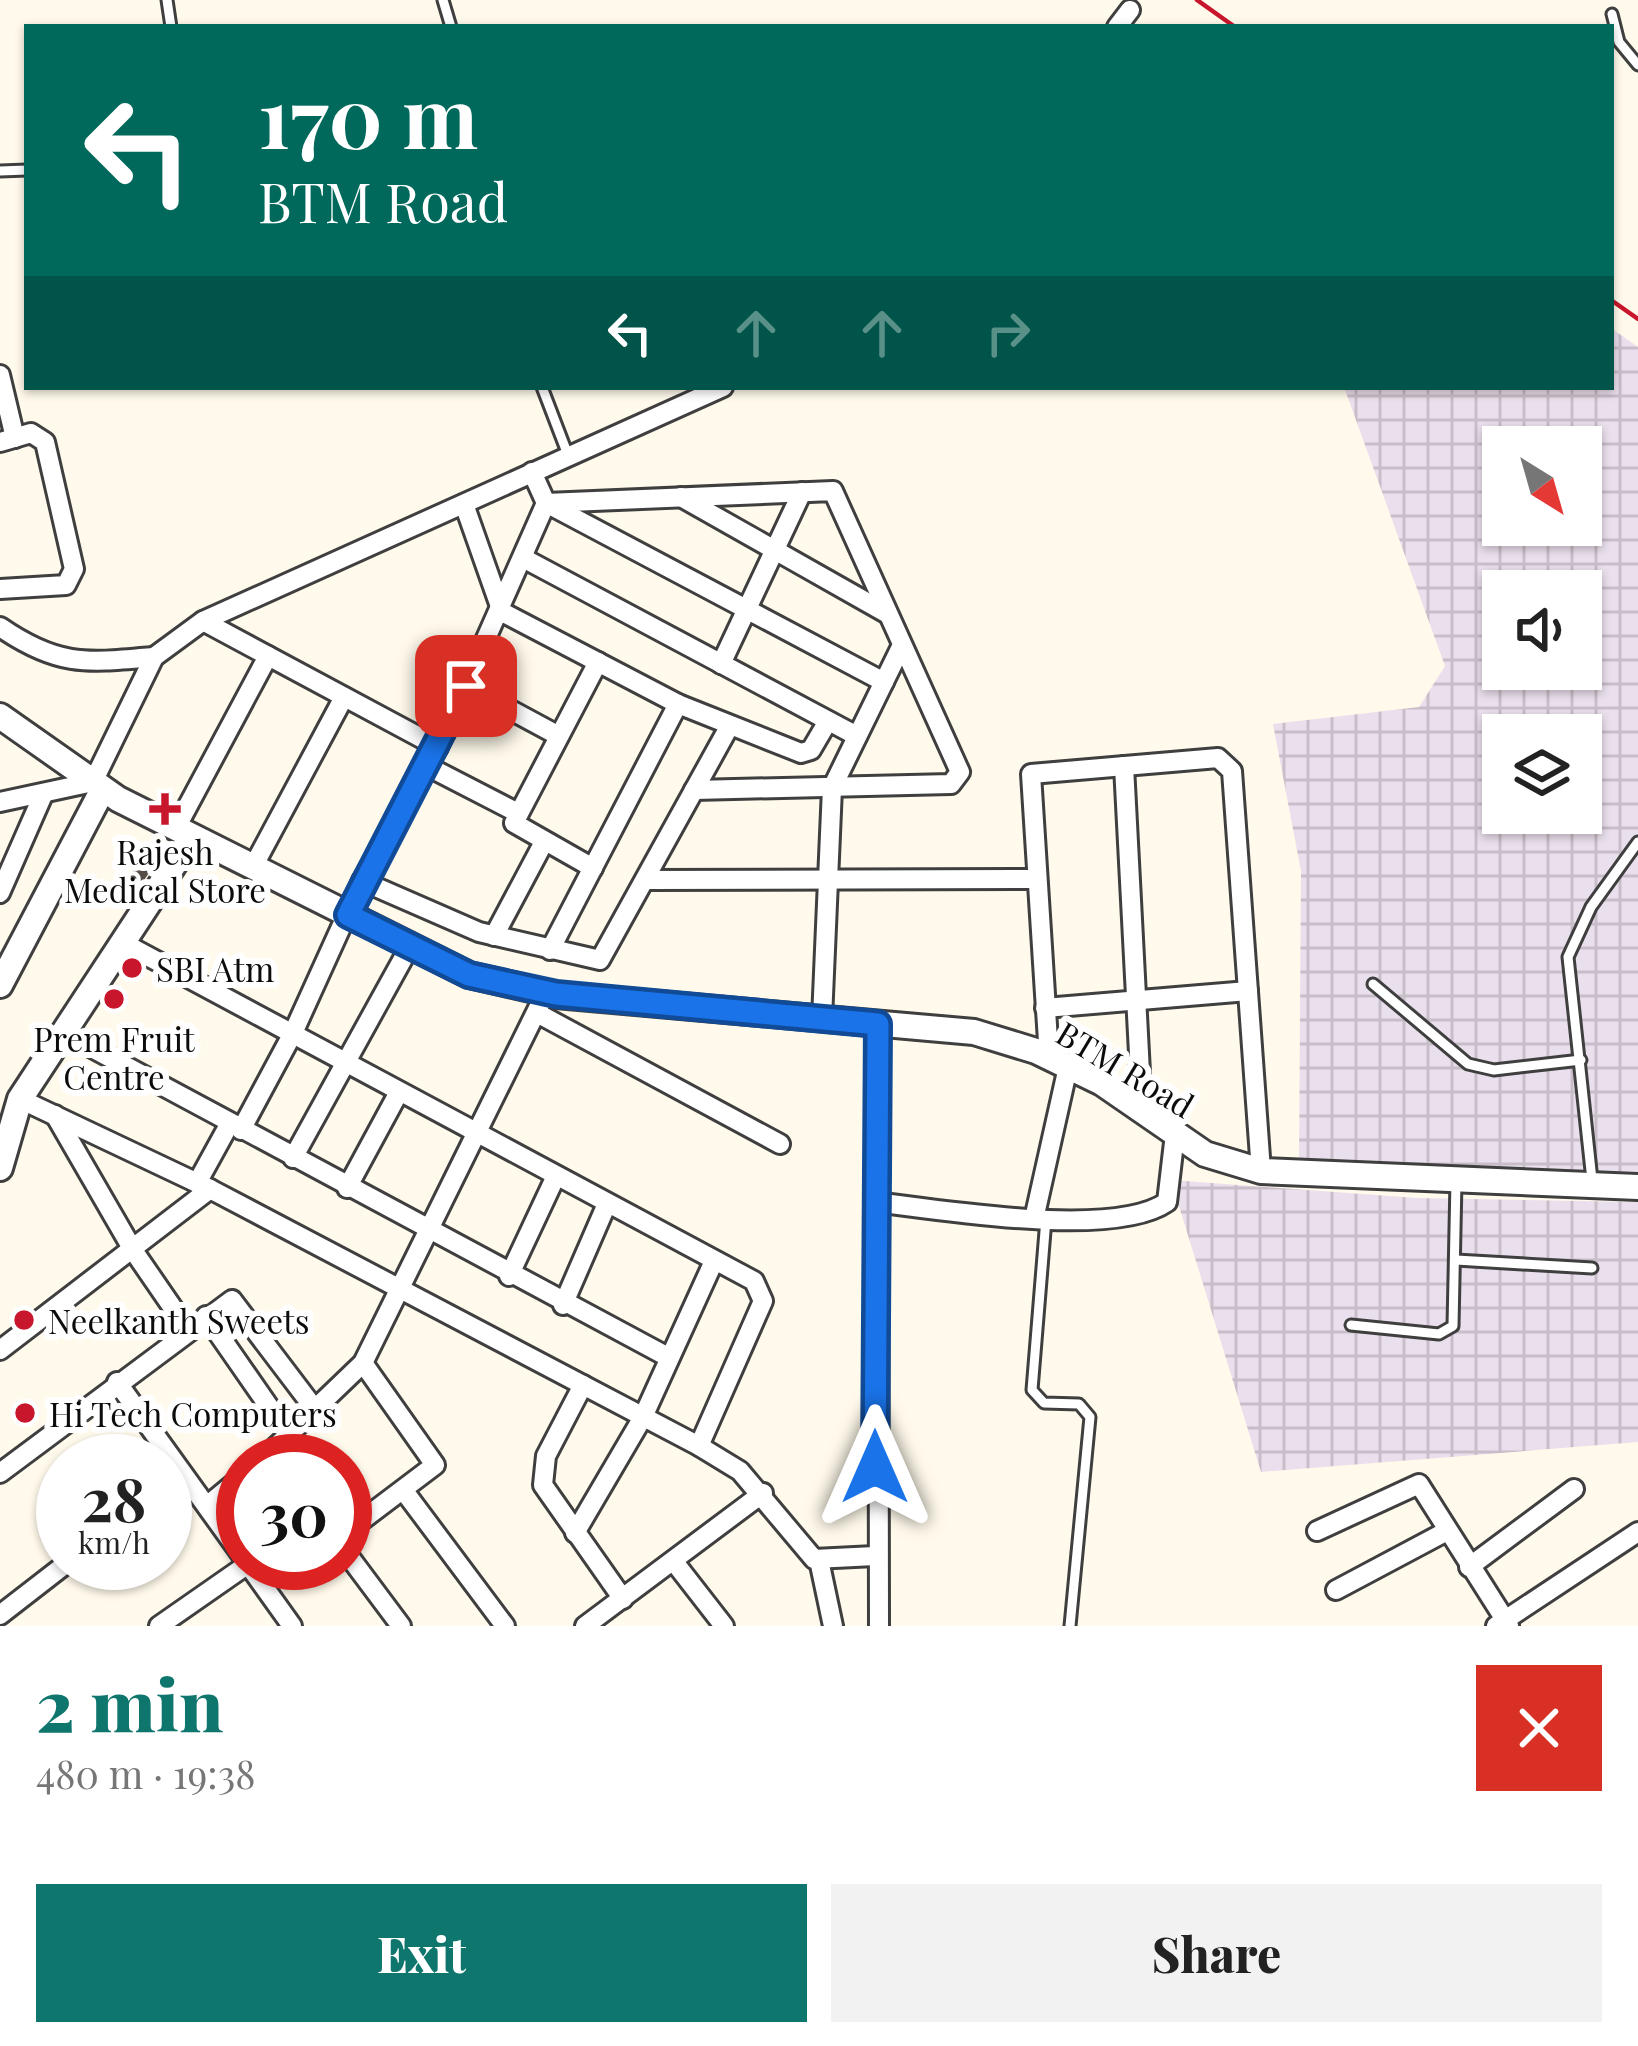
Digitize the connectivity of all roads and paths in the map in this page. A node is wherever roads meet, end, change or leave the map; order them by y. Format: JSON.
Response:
{"nodes":[{"id":1,"x":1130,"y":10,"type":"dead end"},
{"id":2,"x":1612,"y":14,"type":"dead end"},
{"id":3,"x":1119,"y":24,"type":"edge"},
{"id":4,"x":1638,"y":65,"type":"edge"},
{"id":5,"x":0,"y":375,"type":"edge"},
{"id":6,"x":543,"y":390,"type":"edge"},
{"id":7,"x":716,"y":390,"type":"edge"},
{"id":8,"x":7,"y":440,"type":"edge"},
{"id":9,"x":568,"y":456,"type":"junction"},
{"id":10,"x":532,"y":472,"type":"junction"},
{"id":11,"x":802,"y":492,"type":"junction"},
{"id":12,"x":681,"y":497,"type":"junction"},
{"id":13,"x":546,"y":503,"type":"junction"},
{"id":14,"x":464,"y":504,"type":"junction"},
{"id":15,"x":775,"y":550,"type":"junction"},
{"id":16,"x":523,"y":559,"type":"junction"},
{"id":17,"x":0,"y":589,"type":"edge"},
{"id":18,"x":747,"y":609,"type":"junction"},
{"id":19,"x":502,"y":612,"type":"junction"},
{"id":20,"x":886,"y":613,"type":"junction"},
{"id":21,"x":203,"y":621,"type":"junction"},
{"id":22,"x":0,"y":627,"type":"edge"},
{"id":23,"x":901,"y":647,"type":"junction"},
{"id":24,"x":268,"y":656,"type":"junction"},
{"id":25,"x":154,"y":657,"type":"junction"},
{"id":26,"x":598,"y":662,"type":"junction"},
{"id":27,"x":721,"y":664,"type":"junction"},
{"id":28,"x":884,"y":682,"type":"junction"},
{"id":29,"x":466,"y":686,"type":"junction"},
{"id":30,"x":344,"y":697,"type":"junction"},
{"id":31,"x":678,"y":704,"type":"junction"},
{"id":32,"x":0,"y":716,"type":"edge"},
{"id":33,"x":828,"y":721,"type":"junction"},
{"id":34,"x":729,"y":727,"type":"junction"},
{"id":35,"x":559,"y":736,"type":"junction"},
{"id":36,"x":857,"y":736,"type":"junction"},
{"id":37,"x":438,"y":747,"type":"junction"},
{"id":38,"x":428,"y":766,"type":"junction"},
{"id":39,"x":1124,"y":766,"type":"junction"},
{"id":40,"x":98,"y":786,"type":"junction"},
{"id":41,"x":832,"y":788,"type":"junction"},
{"id":42,"x":694,"y":790,"type":"junction"},
{"id":43,"x":43,"y":795,"type":"junction"},
{"id":44,"x":0,"y":802,"type":"edge"},
{"id":45,"x":518,"y":813,"type":"junction"},
{"id":46,"x":184,"y":833,"type":"junction"},
{"id":47,"x":544,"y":842,"type":"junction"},
{"id":48,"x":1638,"y":842,"type":"edge"},
{"id":49,"x":253,"y":867,"type":"junction"},
{"id":50,"x":593,"y":868,"type":"junction"},
{"id":51,"x":1036,"y":879,"type":"junction"},
{"id":52,"x":646,"y":880,"type":"junction"},
{"id":53,"x":827,"y":880,"type":"junction"},
{"id":54,"x":362,"y":881,"type":"junction"},
{"id":55,"x":0,"y":892,"type":"edge"},
{"id":56,"x":348,"y":915,"type":"junction"},
{"id":57,"x":494,"y":936,"type":"junction"},
{"id":58,"x":124,"y":944,"type":"junction"},
{"id":59,"x":410,"y":946,"type":"junction"},
{"id":60,"x":550,"y":950,"type":"junction"},
{"id":61,"x":1373,"y":984,"type":"dead end"},
{"id":62,"x":0,"y":985,"type":"edge"},
{"id":63,"x":1248,"y":991,"type":"junction"},
{"id":64,"x":1136,"y":1000,"type":"junction"},
{"id":65,"x":542,"y":1002,"type":"junction"},
{"id":66,"x":1046,"y":1008,"type":"junction"},
{"id":67,"x":822,"y":1018,"type":"junction"},
{"id":68,"x":878,"y":1024,"type":"junction"},
{"id":69,"x":293,"y":1033,"type":"junction"},
{"id":70,"x":66,"y":1034,"type":"junction"},
{"id":71,"x":1581,"y":1060,"type":"junction"},
{"id":72,"x":345,"y":1062,"type":"junction"},
{"id":73,"x":1059,"y":1062,"type":"junction"},
{"id":74,"x":399,"y":1092,"type":"junction"},
{"id":75,"x":20,"y":1099,"type":"junction"},
{"id":76,"x":1142,"y":1111,"type":"junction"},
{"id":77,"x":54,"y":1113,"type":"junction"},
{"id":78,"x":235,"y":1126,"type":"junction"},
{"id":79,"x":473,"y":1132,"type":"junction"},
{"id":80,"x":1175,"y":1133,"type":"junction"},
{"id":81,"x":780,"y":1144,"type":"dead end"},
{"id":82,"x":293,"y":1158,"type":"junction"},
{"id":83,"x":0,"y":1168,"type":"edge"},
{"id":84,"x":1261,"y":1172,"type":"junction"},
{"id":85,"x":555,"y":1178,"type":"junction"},
{"id":86,"x":1456,"y":1181,"type":"junction"},
{"id":87,"x":203,"y":1186,"type":"junction"},
{"id":88,"x":1592,"y":1186,"type":"junction"},
{"id":89,"x":1638,"y":1187,"type":"edge"},
{"id":90,"x":347,"y":1188,"type":"junction"},
{"id":91,"x":875,"y":1202,"type":"junction"},
{"id":92,"x":606,"y":1206,"type":"junction"},
{"id":93,"x":1040,"y":1219,"type":"junction"},
{"id":94,"x":426,"y":1232,"type":"junction"},
{"id":95,"x":133,"y":1250,"type":"junction"},
{"id":96,"x":1456,"y":1260,"type":"junction"},
{"id":97,"x":714,"y":1261,"type":"junction"},
{"id":98,"x":1592,"y":1268,"type":"dead end"},
{"id":99,"x":509,"y":1276,"type":"junction"},
{"id":100,"x":401,"y":1288,"type":"junction"},
{"id":101,"x":563,"y":1305,"type":"junction"},
{"id":102,"x":206,"y":1316,"type":"junction"},
{"id":103,"x":1351,"y":1325,"type":"dead end"},
{"id":104,"x":188,"y":1330,"type":"junction"},
{"id":105,"x":0,"y":1350,"type":"edge"},
{"id":106,"x":668,"y":1357,"type":"junction"},
{"id":107,"x":363,"y":1363,"type":"junction"},
{"id":108,"x":117,"y":1382,"type":"junction"},
{"id":109,"x":583,"y":1385,"type":"junction"},
{"id":110,"x":317,"y":1412,"type":"junction"},
{"id":111,"x":643,"y":1417,"type":"junction"},
{"id":112,"x":288,"y":1434,"type":"edge"},
{"id":113,"x":293,"y":1434,"type":"edge"},
{"id":114,"x":699,"y":1445,"type":"junction"},
{"id":115,"x":0,"y":1473,"type":"edge"},
{"id":116,"x":1574,"y":1490,"type":"dead end"},
{"id":117,"x":404,"y":1491,"type":"junction"},
{"id":118,"x":763,"y":1493,"type":"junction"},
{"id":119,"x":216,"y":1498,"type":"edge"},
{"id":120,"x":207,"y":1506,"type":"junction"},
{"id":121,"x":372,"y":1514,"type":"edge"},
{"id":122,"x":216,"y":1519,"type":"edge"},
{"id":123,"x":1316,"y":1531,"type":"dead end"},
{"id":124,"x":1447,"y":1531,"type":"junction"},
{"id":125,"x":1638,"y":1532,"type":"edge"},
{"id":126,"x":575,"y":1533,"type":"junction"},
{"id":127,"x":875,"y":1556,"type":"junction"},
{"id":128,"x":819,"y":1560,"type":"junction"},
{"id":129,"x":675,"y":1563,"type":"junction"},
{"id":130,"x":1469,"y":1567,"type":"junction"},
{"id":131,"x":36,"y":1587,"type":"edge"},
{"id":132,"x":372,"y":1587,"type":"edge"},
{"id":133,"x":216,"y":1589,"type":"edge"},
{"id":134,"x":267,"y":1590,"type":"edge"},
{"id":135,"x":1336,"y":1590,"type":"dead end"},
{"id":136,"x":623,"y":1599,"type":"junction"},
{"id":137,"x":0,"y":1615,"type":"edge"},
{"id":138,"x":184,"y":1618,"type":"edge"},
{"id":139,"x":1503,"y":1624,"type":"edge"},
{"id":140,"x":589,"y":1625,"type":"edge"},
{"id":141,"x":159,"y":1626,"type":"edge"},
{"id":142,"x":292,"y":1626,"type":"edge"},
{"id":143,"x":401,"y":1626,"type":"edge"},
{"id":144,"x":505,"y":1626,"type":"edge"},
{"id":145,"x":724,"y":1626,"type":"edge"},
{"id":146,"x":833,"y":1626,"type":"edge"},
{"id":147,"x":879,"y":1626,"type":"edge"},
{"id":148,"x":1070,"y":1626,"type":"edge"}],
"edges":[{"from":1,"to":3,"type":"street"},
{"from":2,"to":4,"type":"lane"},
{"from":5,"to":8,"type":"street"},
{"from":6,"to":9,"type":"lane"},
{"from":7,"to":9,"type":"street"},
{"from":8,"to":17,"type":"street"},
{"from":9,"to":10,"type":"street"},
{"from":10,"to":13,"type":"street"},
{"from":10,"to":14,"type":"street"},
{"from":11,"to":12,"type":"street"},
{"from":11,"to":15,"type":"street"},
{"from":11,"to":20,"type":"street"},
{"from":12,"to":13,"type":"street"},
{"from":12,"to":15,"type":"street"},
{"from":13,"to":16,"type":"street"},
{"from":13,"to":18,"type":"street"},
{"from":14,"to":19,"type":"street"},
{"from":14,"to":21,"type":"street"},
{"from":15,"to":18,"type":"street"},
{"from":15,"to":20,"type":"street"},
{"from":16,"to":19,"type":"street"},
{"from":16,"to":27,"type":"street"},
{"from":18,"to":27,"type":"street"},
{"from":18,"to":28,"type":"street"},
{"from":19,"to":26,"type":"street"},
{"from":19,"to":29,"type":"street"},
{"from":20,"to":23,"type":"street"},
{"from":21,"to":24,"type":"street"},
{"from":21,"to":25,"type":"street"},
{"from":22,"to":25,"type":"street"},
{"from":23,"to":28,"type":"street"},
{"from":23,"to":41,"type":"street"},
{"from":24,"to":30,"type":"street"},
{"from":24,"to":46,"type":"street"},
{"from":25,"to":40,"type":"street"},
{"from":26,"to":31,"type":"street"},
{"from":26,"to":35,"type":"street"},
{"from":27,"to":33,"type":"street"},
{"from":28,"to":36,"type":"street"},
{"from":29,"to":35,"type":"street"},
{"from":29,"to":37,"type":"street"},
{"from":30,"to":37,"type":"street"},
{"from":30,"to":49,"type":"street"},
{"from":31,"to":34,"type":"street"},
{"from":31,"to":50,"type":"street"},
{"from":32,"to":40,"type":"street","name":"BTM Road"},
{"from":33,"to":34,"type":"street"},
{"from":33,"to":36,"type":"street"},
{"from":34,"to":42,"type":"street"},
{"from":35,"to":45,"type":"street"},
{"from":36,"to":41,"type":"street"},
{"from":37,"to":38,"type":"street"},
{"from":38,"to":45,"type":"street"},
{"from":38,"to":54,"type":"street"},
{"from":39,"to":51,"type":"street"},
{"from":39,"to":63,"type":"street"},
{"from":39,"to":64,"type":"street"},
{"from":40,"to":43,"type":"street"},
{"from":40,"to":46,"type":"street","name":"BTM Road"},
{"from":40,"to":62,"type":"street"},
{"from":41,"to":42,"type":"street"},
{"from":41,"to":53,"type":"street"},
{"from":42,"to":52,"type":"street"},
{"from":43,"to":44,"type":"street"},
{"from":43,"to":55,"type":"street"},
{"from":45,"to":47,"type":"street"},
{"from":46,"to":49,"type":"street","name":"BTM Road"},
{"from":46,"to":58,"type":"street"},
{"from":47,"to":50,"type":"street"},
{"from":47,"to":57,"type":"street"},
{"from":48,"to":71,"type":"lane"},
{"from":49,"to":56,"type":"street","name":"BTM Road"},
{"from":50,"to":60,"type":"street"},
{"from":51,"to":53,"type":"street"},
{"from":51,"to":66,"type":"street"},
{"from":52,"to":53,"type":"street"},
{"from":52,"to":60,"type":"street"},
{"from":53,"to":67,"type":"street"},
{"from":54,"to":56,"type":"street"},
{"from":54,"to":57,"type":"street"},
{"from":56,"to":59,"type":"street","name":"BTM Road"},
{"from":56,"to":69,"type":"street"},
{"from":57,"to":60,"type":"street"},
{"from":58,"to":69,"type":"street"},
{"from":58,"to":70,"type":"street"},
{"from":59,"to":65,"type":"street","name":"BTM Road"},
{"from":59,"to":72,"type":"street"},
{"from":61,"to":71,"type":"lane"},
{"from":63,"to":64,"type":"street"},
{"from":63,"to":84,"type":"street"},
{"from":64,"to":66,"type":"street"},
{"from":64,"to":76,"type":"street"},
{"from":65,"to":67,"type":"street","name":"BTM Road"},
{"from":65,"to":79,"type":"street"},
{"from":65,"to":81,"type":"street"},
{"from":66,"to":73,"type":"street"},
{"from":67,"to":68,"type":"street","name":"BTM Road"},
{"from":68,"to":73,"type":"street","name":"BTM Road"},
{"from":68,"to":91,"type":"street"},
{"from":69,"to":72,"type":"street"},
{"from":69,"to":78,"type":"street"},
{"from":70,"to":75,"type":"street"},
{"from":70,"to":78,"type":"street"},
{"from":71,"to":88,"type":"lane"},
{"from":72,"to":74,"type":"street"},
{"from":72,"to":82,"type":"street"},
{"from":73,"to":76,"type":"street","name":"BTM Road"},
{"from":73,"to":93,"type":"street"},
{"from":74,"to":79,"type":"street"},
{"from":74,"to":90,"type":"street"},
{"from":75,"to":77,"type":"street"},
{"from":75,"to":83,"type":"street"},
{"from":76,"to":80,"type":"street","name":"BTM Road"},
{"from":77,"to":87,"type":"street"},
{"from":77,"to":95,"type":"street"},
{"from":78,"to":82,"type":"street"},
{"from":78,"to":87,"type":"street"},
{"from":79,"to":85,"type":"street"},
{"from":79,"to":94,"type":"street"},
{"from":80,"to":84,"type":"street","name":"BTM Road"},
{"from":80,"to":93,"type":"street"},
{"from":82,"to":90,"type":"street"},
{"from":84,"to":86,"type":"street","name":"BTM Road"},
{"from":85,"to":92,"type":"street"},
{"from":85,"to":99,"type":"street"},
{"from":86,"to":88,"type":"street","name":"BTM Road"},
{"from":86,"to":96,"type":"lane"},
{"from":87,"to":95,"type":"street"},
{"from":87,"to":100,"type":"street"},
{"from":88,"to":89,"type":"street","name":"BTM Road"},
{"from":90,"to":94,"type":"street"},
{"from":91,"to":93,"type":"street"},
{"from":91,"to":127,"type":"street"},
{"from":92,"to":97,"type":"street"},
{"from":92,"to":101,"type":"street"},
{"from":93,"to":148,"type":"lane"},
{"from":94,"to":99,"type":"street"},
{"from":94,"to":100,"type":"street"},
{"from":95,"to":104,"type":"street"},
{"from":95,"to":105,"type":"street"},
{"from":96,"to":98,"type":"lane"},
{"from":96,"to":103,"type":"lane"},
{"from":97,"to":106,"type":"street"},
{"from":97,"to":114,"type":"street"},
{"from":99,"to":101,"type":"street"},
{"from":100,"to":107,"type":"street"},
{"from":100,"to":109,"type":"street"},
{"from":101,"to":106,"type":"street"},
{"from":102,"to":104,"type":"street"},
{"from":102,"to":110,"type":"street"},
{"from":102,"to":112,"type":"street"},
{"from":104,"to":108,"type":"street"},
{"from":106,"to":111,"type":"street"},
{"from":107,"to":110,"type":"street"},
{"from":107,"to":117,"type":"street"},
{"from":108,"to":115,"type":"street"},
{"from":108,"to":120,"type":"street"},
{"from":109,"to":111,"type":"street"},
{"from":109,"to":126,"type":"street"},
{"from":110,"to":113,"type":"street"},
{"from":111,"to":114,"type":"street"},
{"from":111,"to":126,"type":"street"},
{"from":114,"to":118,"type":"street"},
{"from":116,"to":130,"type":"street"},
{"from":117,"to":121,"type":"street"},
{"from":117,"to":144,"type":"street"},
{"from":118,"to":128,"type":"street"},
{"from":118,"to":129,"type":"street"},
{"from":119,"to":120,"type":"street"},
{"from":120,"to":122,"type":"street"},
{"from":123,"to":124,"type":"street"},
{"from":124,"to":130,"type":"street"},
{"from":124,"to":135,"type":"street"},
{"from":125,"to":139,"type":"street"},
{"from":126,"to":136,"type":"street"},
{"from":127,"to":128,"type":"street"},
{"from":127,"to":147,"type":"street"},
{"from":128,"to":146,"type":"street"},
{"from":129,"to":136,"type":"street"},
{"from":129,"to":145,"type":"street"},
{"from":130,"to":139,"type":"street"},
{"from":131,"to":137,"type":"street"},
{"from":132,"to":143,"type":"street"},
{"from":133,"to":138,"type":"street"},
{"from":134,"to":142,"type":"street"},
{"from":136,"to":140,"type":"street"},
{"from":138,"to":141,"type":"street"}]}
